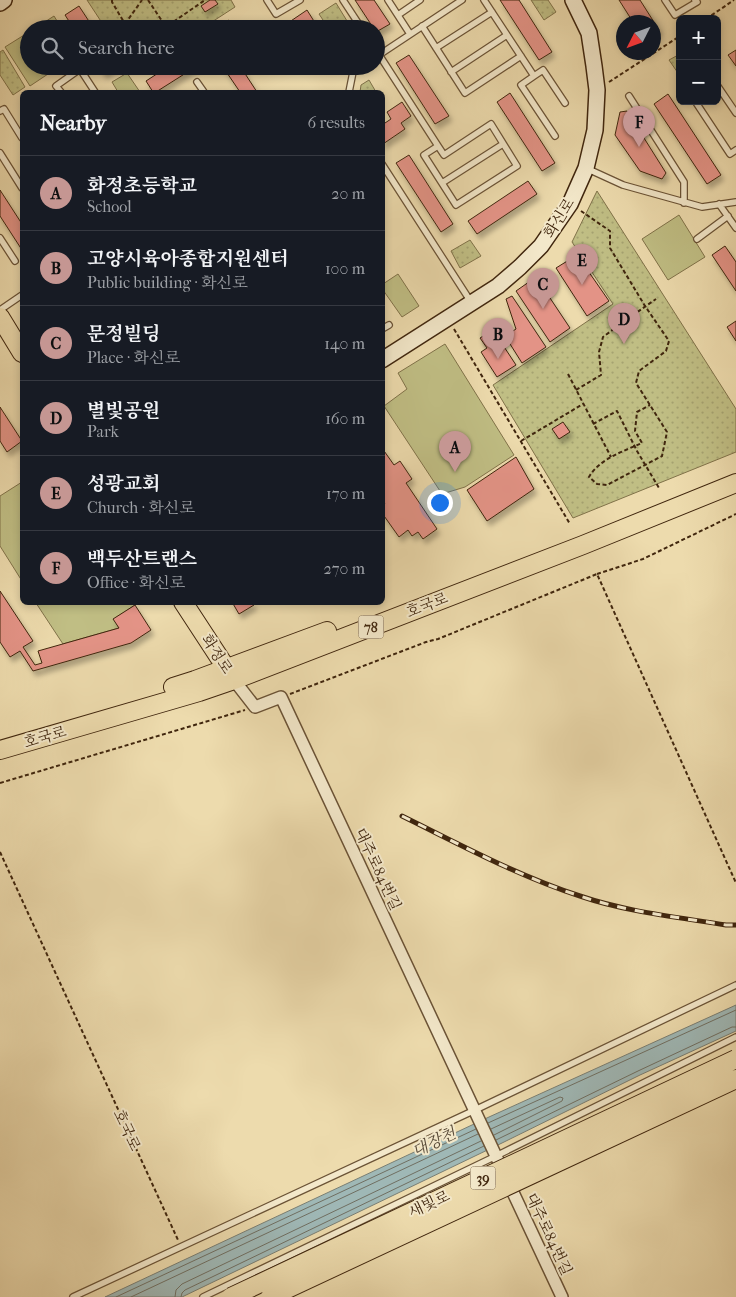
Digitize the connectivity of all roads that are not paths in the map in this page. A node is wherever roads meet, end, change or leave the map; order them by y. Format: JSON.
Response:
{"nodes":[{"id":1,"x":4,"y":0,"type":"edge"},
{"id":2,"x":267,"y":0,"type":"edge"},
{"id":3,"x":300,"y":0,"type":"edge"},
{"id":4,"x":343,"y":0,"type":"edge"},
{"id":5,"x":388,"y":0,"type":"edge"},
{"id":6,"x":420,"y":0,"type":"edge"},
{"id":7,"x":462,"y":0,"type":"edge"},
{"id":8,"x":484,"y":0,"type":"edge"},
{"id":9,"x":573,"y":0,"type":"edge"},
{"id":10,"x":665,"y":0,"type":"edge"},
{"id":11,"x":696,"y":0,"type":"edge"},
{"id":12,"x":0,"y":3,"type":"edge"},
{"id":13,"x":492,"y":12,"type":"junction"},
{"id":14,"x":398,"y":15,"type":"junction"},
{"id":15,"x":356,"y":20,"type":"edge"},
{"id":16,"x":422,"y":26,"type":"junction"},
{"id":17,"x":410,"y":34,"type":"junction"},
{"id":18,"x":507,"y":35,"type":"junction"},
{"id":19,"x":436,"y":48,"type":"junction"},
{"id":20,"x":385,"y":49,"type":"edge"},
{"id":21,"x":521,"y":56,"type":"junction"},
{"id":22,"x":385,"y":66,"type":"edge"},
{"id":23,"x":451,"y":72,"type":"junction"},
{"id":24,"x":72,"y":75,"type":"edge"},
{"id":25,"x":84,"y":75,"type":"edge"},
{"id":26,"x":352,"y":75,"type":"edge"},
{"id":27,"x":534,"y":76,"type":"junction"},
{"id":28,"x":197,"y":82,"type":"dead end"},
{"id":29,"x":59,"y":90,"type":"edge"},
{"id":30,"x":94,"y":90,"type":"edge"},
{"id":31,"x":203,"y":90,"type":"edge"},
{"id":32,"x":349,"y":90,"type":"edge"},
{"id":33,"x":721,"y":91,"type":"edge"},
{"id":34,"x":629,"y":96,"type":"dead end"},
{"id":35,"x":565,"y":103,"type":"dead end"},
{"id":36,"x":698,"y":105,"type":"edge"},
{"id":37,"x":0,"y":111,"type":"edge"},
{"id":38,"x":736,"y":113,"type":"edge"},
{"id":39,"x":20,"y":135,"type":"edge"},
{"id":40,"x":556,"y":136,"type":"dead end"},
{"id":41,"x":504,"y":144,"type":"junction"},
{"id":42,"x":438,"y":146,"type":"junction"},
{"id":43,"x":736,"y":150,"type":"edge"},
{"id":44,"x":0,"y":153,"type":"edge"},
{"id":45,"x":586,"y":168,"type":"junction"},
{"id":46,"x":385,"y":169,"type":"edge"},
{"id":47,"x":442,"y":183,"type":"junction"},
{"id":48,"x":20,"y":185,"type":"edge"},
{"id":49,"x":736,"y":202,"type":"edge"},
{"id":50,"x":684,"y":203,"type":"junction"},
{"id":51,"x":719,"y":204,"type":"junction"},
{"id":52,"x":728,"y":216,"type":"junction"},
{"id":53,"x":736,"y":228,"type":"edge"},
{"id":54,"x":0,"y":238,"type":"edge"},
{"id":55,"x":697,"y":239,"type":"dead end"},
{"id":56,"x":15,"y":261,"type":"dead end"},
{"id":57,"x":20,"y":296,"type":"edge"},
{"id":58,"x":471,"y":302,"type":"junction"},
{"id":59,"x":0,"y":310,"type":"edge"},
{"id":60,"x":0,"y":318,"type":"edge"},
{"id":61,"x":389,"y":324,"type":"dead end"},
{"id":62,"x":385,"y":327,"type":"edge"},
{"id":63,"x":20,"y":350,"type":"edge"},
{"id":64,"x":385,"y":358,"type":"edge"},
{"id":65,"x":736,"y":474,"type":"edge"},
{"id":66,"x":736,"y":484,"type":"edge"},
{"id":67,"x":185,"y":605,"type":"edge"},
{"id":68,"x":230,"y":674,"type":"junction"},
{"id":69,"x":0,"y":739,"type":"edge"},
{"id":70,"x":0,"y":750,"type":"edge"},
{"id":71,"x":736,"y":985,"type":"edge"},
{"id":72,"x":736,"y":1037,"type":"edge"},
{"id":73,"x":736,"y":1059,"type":"edge"},
{"id":74,"x":736,"y":1079,"type":"edge"},
{"id":75,"x":475,"y":1110,"type":"junction"},
{"id":76,"x":496,"y":1156,"type":"junction"},
{"id":77,"x":73,"y":1297,"type":"edge"},
{"id":78,"x":203,"y":1297,"type":"edge"},
{"id":79,"x":231,"y":1297,"type":"edge"},
{"id":80,"x":270,"y":1297,"type":"edge"},
{"id":81,"x":562,"y":1297,"type":"edge"}],
"edges":[{"from":1,"to":12,"type":"main road"},
{"from":2,"to":3,"type":"lane"},
{"from":4,"to":15,"type":"lane"},
{"from":5,"to":14,"type":"lane"},
{"from":6,"to":14,"type":"lane"},
{"from":7,"to":16,"type":"lane"},
{"from":8,"to":13,"type":"lane"},
{"from":9,"to":45,"type":"main road","name":"화신로"},
{"from":10,"to":11,"type":"lane"},
{"from":13,"to":18,"type":"lane"},
{"from":13,"to":19,"type":"lane"},
{"from":14,"to":17,"type":"lane"},
{"from":16,"to":17,"type":"lane"},
{"from":16,"to":19,"type":"lane"},
{"from":17,"to":20,"type":"lane"},
{"from":18,"to":21,"type":"lane"},
{"from":18,"to":23,"type":"lane"},
{"from":19,"to":23,"type":"lane"},
{"from":21,"to":23,"type":"lane"},
{"from":21,"to":27,"type":"lane"},
{"from":22,"to":42,"type":"lane"},
{"from":24,"to":29,"type":"lane"},
{"from":25,"to":30,"type":"lane"},
{"from":26,"to":32,"type":"lane"},
{"from":27,"to":35,"type":"lane"},
{"from":27,"to":40,"type":"lane"},
{"from":28,"to":31,"type":"lane"},
{"from":33,"to":38,"type":"lane"},
{"from":34,"to":50,"type":"lane"},
{"from":36,"to":43,"type":"lane"},
{"from":37,"to":39,"type":"lane"},
{"from":41,"to":42,"type":"lane"},
{"from":41,"to":47,"type":"lane"},
{"from":41,"to":47,"type":"lane"},
{"from":42,"to":47,"type":"lane"},
{"from":44,"to":48,"type":"lane"},
{"from":45,"to":50,"type":"lane"},
{"from":45,"to":58,"type":"main road","name":"화신로"},
{"from":46,"to":58,"type":"lane"},
{"from":49,"to":51,"type":"lane"},
{"from":50,"to":51,"type":"lane"},
{"from":51,"to":52,"type":"lane"},
{"from":52,"to":53,"type":"lane"},
{"from":52,"to":55,"type":"lane"},
{"from":54,"to":56,"type":"lane"},
{"from":57,"to":59,"type":"lane"},
{"from":58,"to":64,"type":"main road","name":"화신로"},
{"from":60,"to":63,"type":"main road"},
{"from":61,"to":62,"type":"lane"},
{"from":65,"to":68,"type":"main road","name":"호국로","number":"78"},
{"from":66,"to":68,"type":"main road","name":"호국로","number":"78"},
{"from":67,"to":68,"type":"main road","name":"화정로"},
{"from":68,"to":69,"type":"main road","name":"호국로","number":"78"},
{"from":68,"to":70,"type":"main road","name":"호국로","number":"78"},
{"from":68,"to":75,"type":"street","name":"대주로84번길"},
{"from":71,"to":75,"type":"lane"},
{"from":72,"to":76,"type":"lane"},
{"from":73,"to":79,"type":"main road","name":"새빛로","number":"39","bridge":true},
{"from":74,"to":80,"type":"main road","name":"새빛로","number":"39","bridge":true},
{"from":75,"to":76,"type":"street","name":"대주로84번길"},
{"from":75,"to":77,"type":"lane"},
{"from":76,"to":78,"type":"lane"},
{"from":76,"to":81,"type":"street","name":"대주로84번길"}]}
